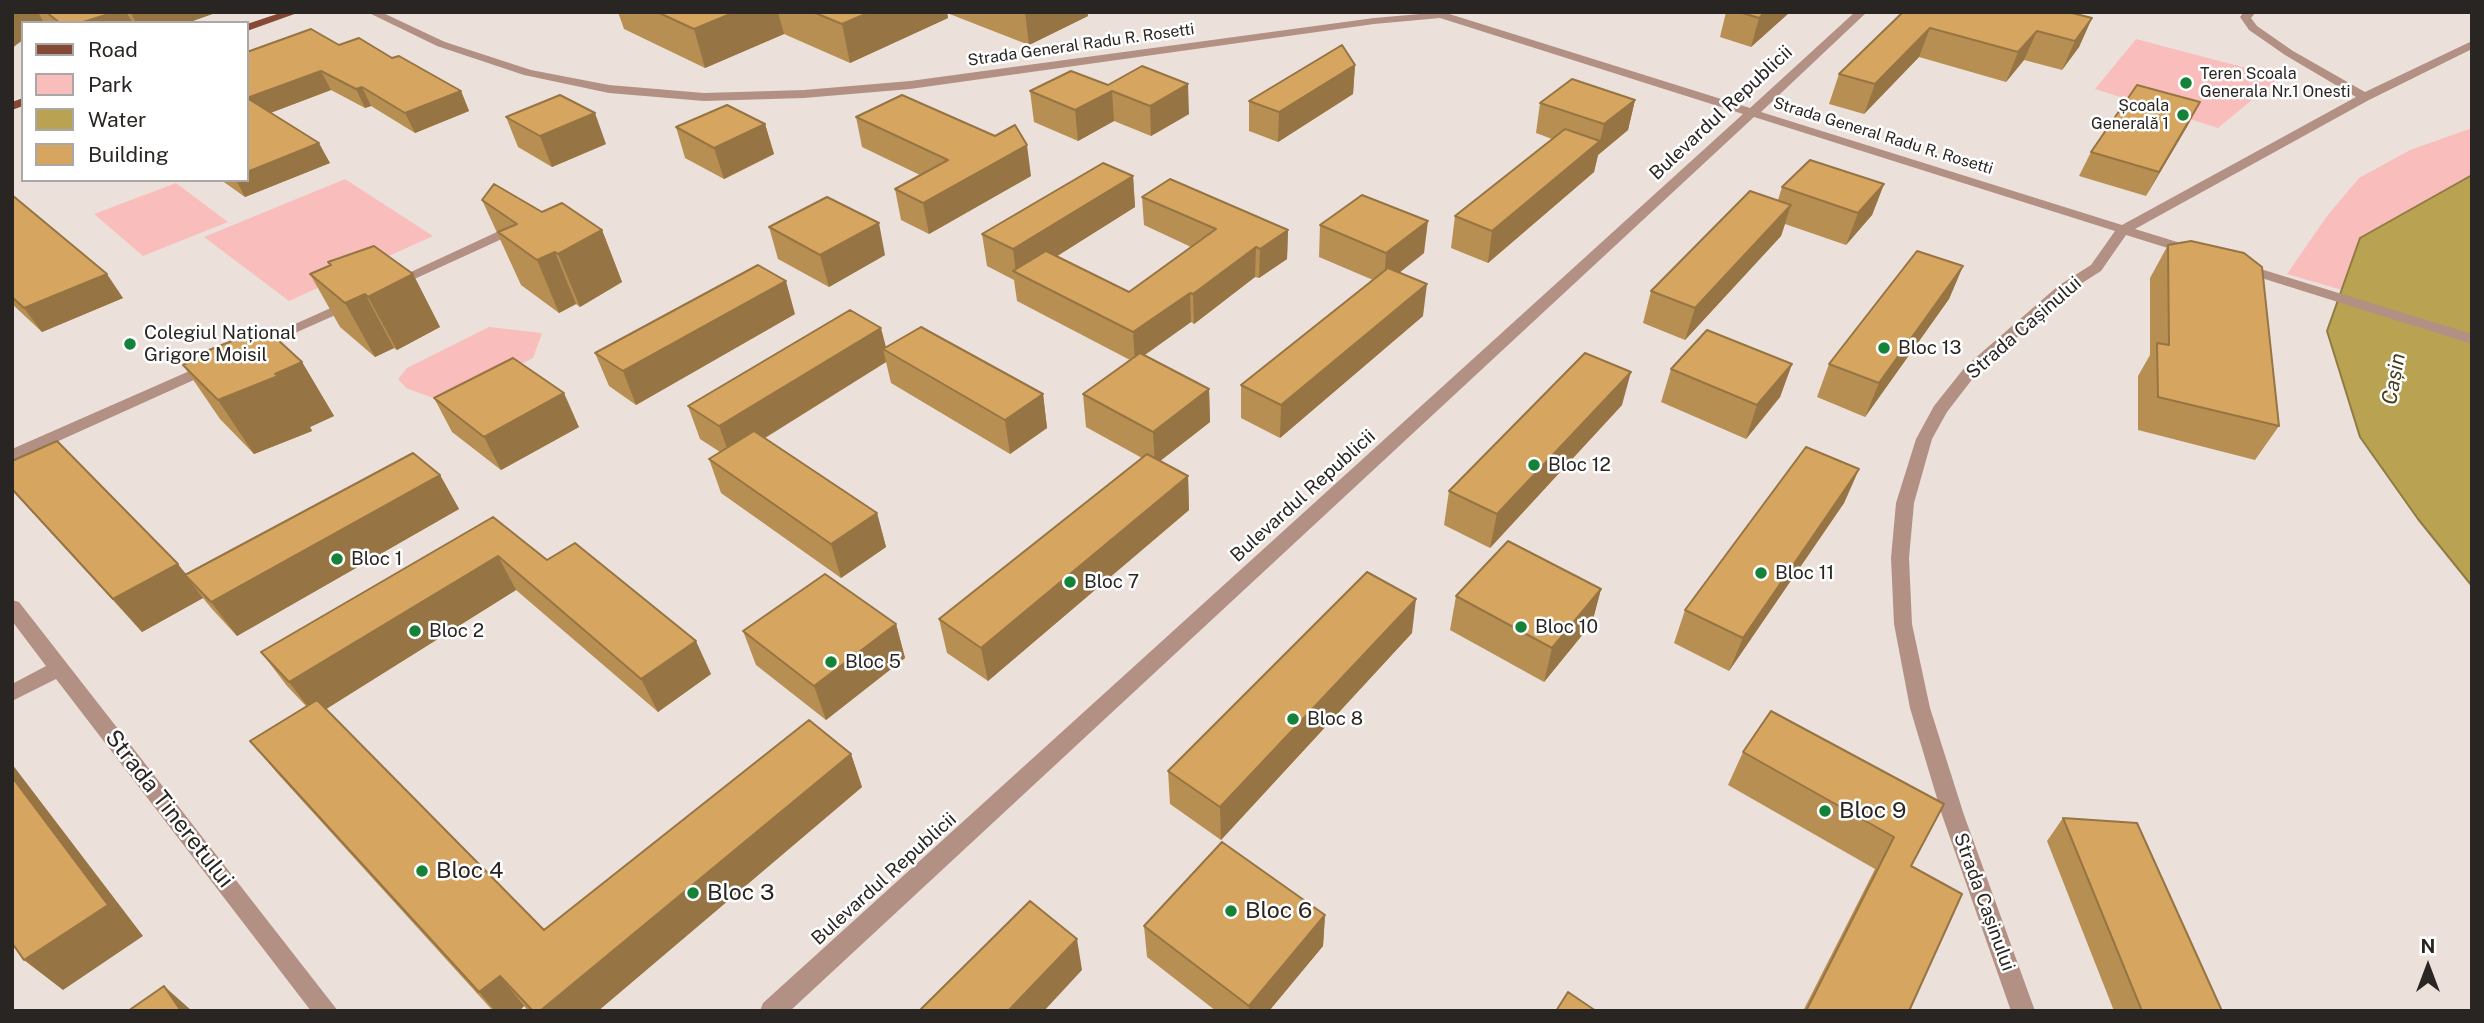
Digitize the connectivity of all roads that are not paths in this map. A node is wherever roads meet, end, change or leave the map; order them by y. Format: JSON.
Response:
{"nodes":[{"id":1,"x":295,"y":12,"type":"edge"},
{"id":2,"x":372,"y":12,"type":"edge"},
{"id":3,"x":1862,"y":12,"type":"edge"},
{"id":4,"x":1437,"y":14,"type":"edge"},
{"id":5,"x":2248,"y":14,"type":"edge"},
{"id":6,"x":248,"y":28,"type":"edge"},
{"id":7,"x":2472,"y":44,"type":"edge"},
{"id":8,"x":2365,"y":97,"type":"junction"},
{"id":9,"x":1752,"y":114,"type":"junction"},
{"id":10,"x":2123,"y":230,"type":"junction"},
{"id":11,"x":499,"y":236,"type":"edge"},
{"id":12,"x":2204,"y":255,"type":"edge"},
{"id":13,"x":2230,"y":263,"type":"edge"},
{"id":14,"x":2472,"y":339,"type":"edge"},
{"id":15,"x":12,"y":456,"type":"edge"},
{"id":16,"x":12,"y":607,"type":"edge"},
{"id":17,"x":59,"y":668,"type":"junction"},
{"id":18,"x":12,"y":693,"type":"edge"},
{"id":19,"x":326,"y":1011,"type":"edge"},
{"id":20,"x":772,"y":1011,"type":"edge"},
{"id":21,"x":2023,"y":1011,"type":"edge"}],
"edges":[{"from":1,"to":6,"type":"main road"},
{"from":2,"to":4,"type":"street","name":"Strada General Radu R. Rosetti"},
{"from":3,"to":9,"type":"street","name":"Bulevardul Republicii"},
{"from":4,"to":9,"type":"street","name":"Strada General Radu R. Rosetti"},
{"from":5,"to":8,"type":"street"},
{"from":7,"to":8,"type":"street","name":"Strada Cașinului"},
{"from":8,"to":10,"type":"street","name":"Strada Cașinului"},
{"from":9,"to":10,"type":"street","name":"Strada General Radu R. Rosetti"},
{"from":9,"to":20,"type":"street","name":"Bulevardul Republicii"},
{"from":10,"to":12,"type":"street","name":"Strada General Radu R. Rosetti"},
{"from":10,"to":21,"type":"street","name":"Strada Cașinului"},
{"from":11,"to":15,"type":"street"},
{"from":13,"to":14,"type":"street"},
{"from":16,"to":17,"type":"street","name":"Strada Tineretului"},
{"from":17,"to":18,"type":"street"},
{"from":17,"to":19,"type":"street","name":"Strada Tineretului"}]}
